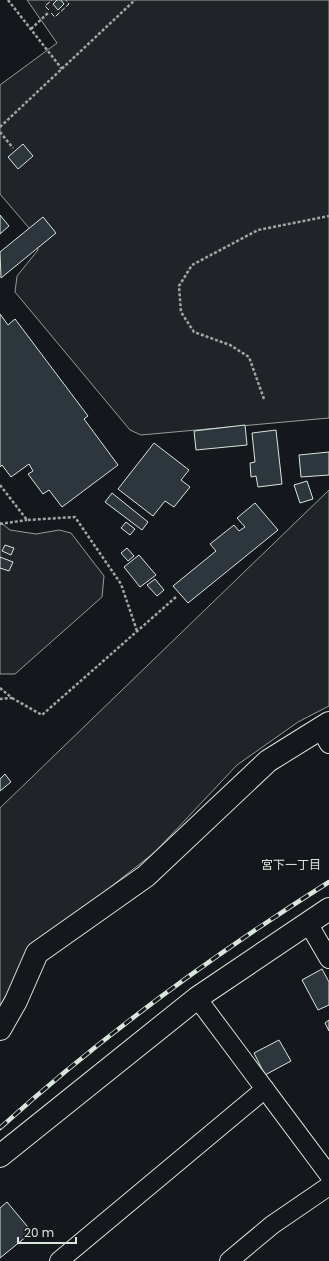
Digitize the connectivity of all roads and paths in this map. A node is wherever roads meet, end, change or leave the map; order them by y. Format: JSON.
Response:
{"nodes":[{"id":1,"x":8,"y":0,"type":"edge"},
{"id":2,"x":134,"y":0,"type":"edge"},
{"id":3,"x":49,"y":12,"type":"dead end"},
{"id":4,"x":30,"y":29,"type":"junction"},
{"id":5,"x":62,"y":69,"type":"junction"},
{"id":6,"x":0,"y":127,"type":"edge"},
{"id":7,"x":0,"y":132,"type":"edge"},
{"id":8,"x":12,"y":148,"type":"dead end"},
{"id":9,"x":329,"y":216,"type":"edge"},
{"id":10,"x":264,"y":399,"type":"dead end"},
{"id":11,"x":0,"y":485,"type":"edge"},
{"id":12,"x":27,"y":520,"type":"junction"},
{"id":13,"x":0,"y":524,"type":"edge"},
{"id":14,"x":177,"y":596,"type":"dead end"},
{"id":15,"x":137,"y":631,"type":"junction"},
{"id":16,"x":0,"y":688,"type":"edge"},
{"id":17,"x":12,"y":698,"type":"junction"},
{"id":18,"x":0,"y":699,"type":"edge"},
{"id":19,"x":326,"y":732,"type":"edge"},
{"id":20,"x":329,"y":909,"type":"edge"},
{"id":21,"x":308,"y":923,"type":"junction"},
{"id":22,"x":329,"y":960,"type":"edge"},
{"id":23,"x":196,"y":998,"type":"junction"},
{"id":24,"x":0,"y":1029,"type":"edge"},
{"id":25,"x":265,"y":1089,"type":"junction"},
{"id":26,"x":0,"y":1156,"type":"edge"},
{"id":27,"x":329,"y":1175,"type":"edge"},
{"id":28,"x":329,"y":1186,"type":"edge"},
{"id":29,"x":59,"y":1261,"type":"edge"},
{"id":30,"x":228,"y":1261,"type":"edge"}],
"edges":[{"from":1,"to":4,"type":"path"},
{"from":2,"to":5,"type":"path"},
{"from":3,"to":4,"type":"path"},
{"from":4,"to":5,"type":"path"},
{"from":5,"to":6,"type":"path"},
{"from":7,"to":8,"type":"path"},
{"from":9,"to":10,"type":"path"},
{"from":11,"to":12,"type":"path"},
{"from":12,"to":13,"type":"path"},
{"from":12,"to":15,"type":"path"},
{"from":14,"to":15,"type":"path"},
{"from":15,"to":17,"type":"path"},
{"from":16,"to":17,"type":"path"},
{"from":17,"to":18,"type":"path"},
{"from":19,"to":24,"type":"street"},
{"from":20,"to":21,"type":"street"},
{"from":21,"to":22,"type":"street"},
{"from":21,"to":23,"type":"street"},
{"from":23,"to":25,"type":"street"},
{"from":23,"to":26,"type":"street"},
{"from":25,"to":27,"type":"street"},
{"from":25,"to":29,"type":"street"},
{"from":28,"to":30,"type":"street"}]}
